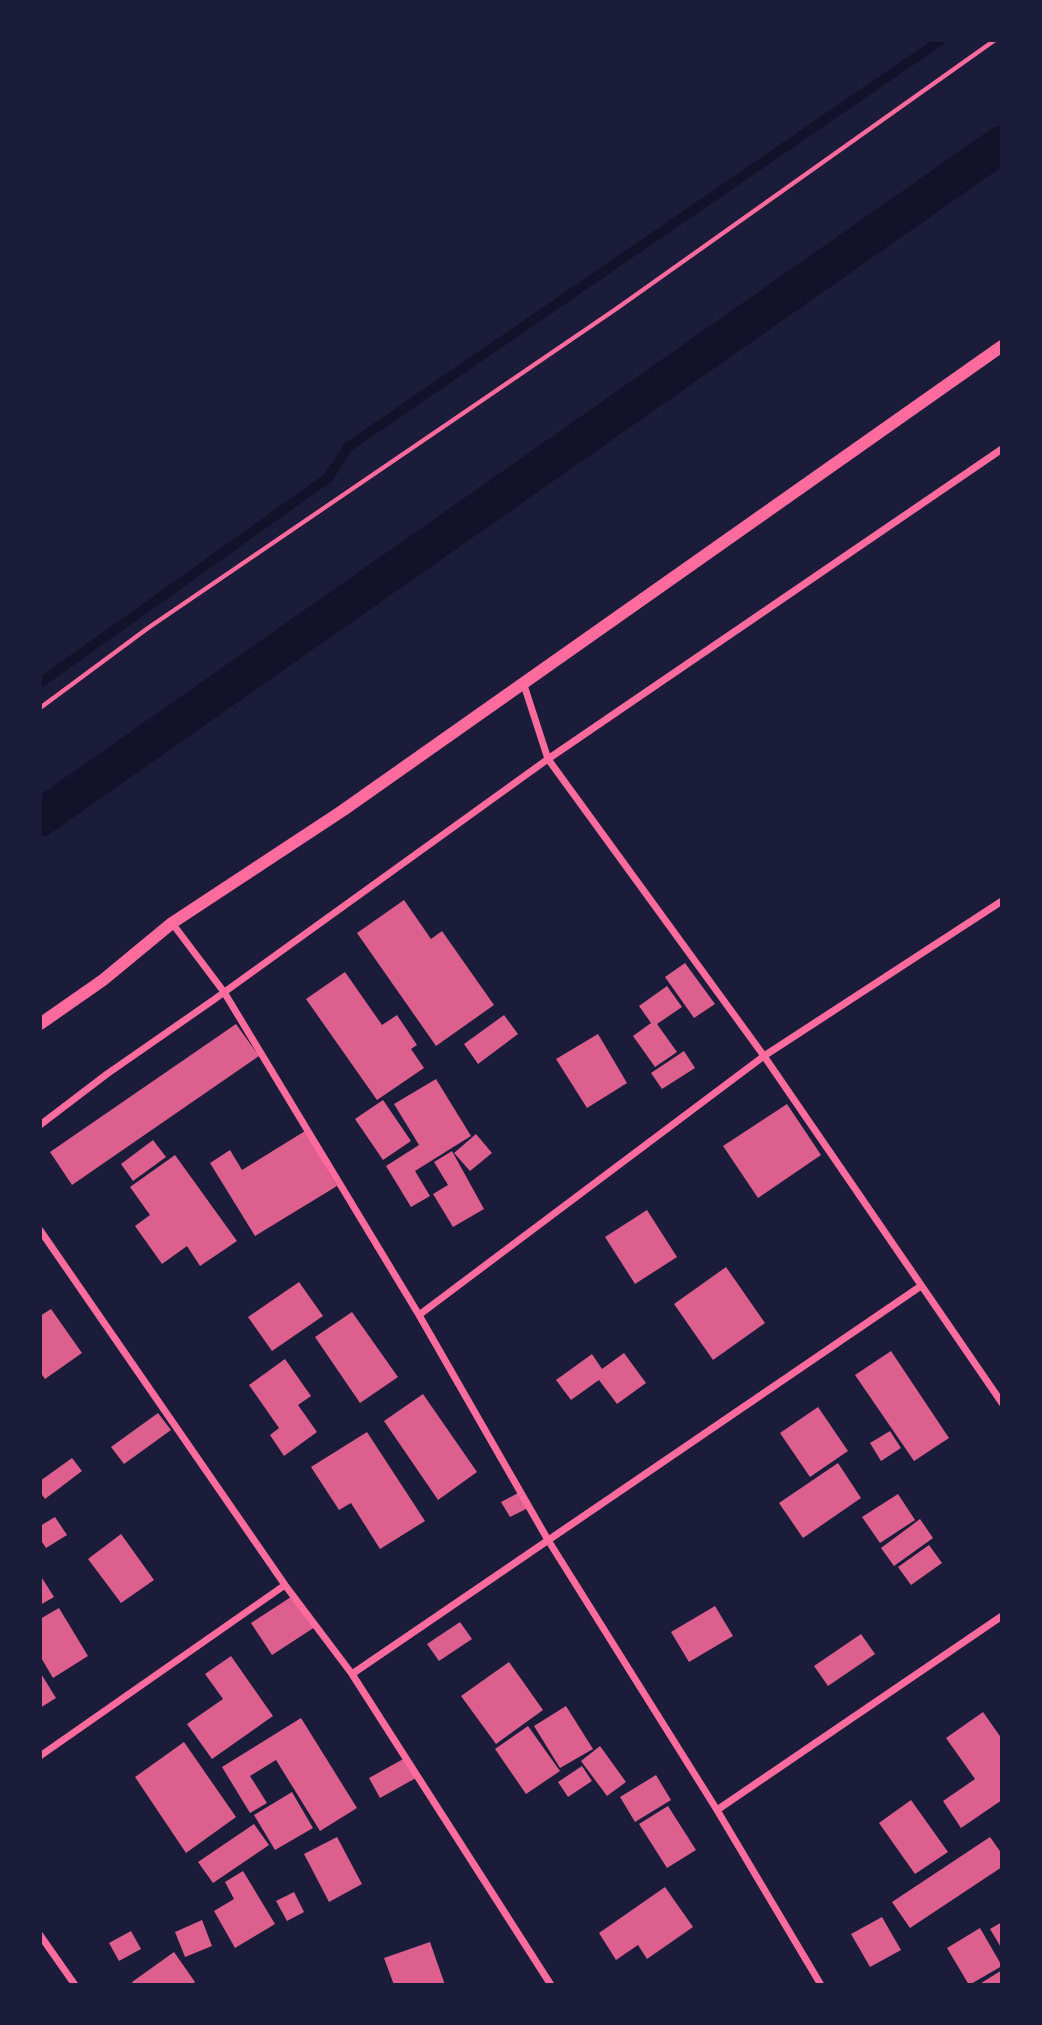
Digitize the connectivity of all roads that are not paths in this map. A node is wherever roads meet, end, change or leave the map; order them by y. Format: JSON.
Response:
{"nodes":[{"id":1,"x":1002,"y":346,"type":"edge"},
{"id":2,"x":1001,"y":451,"type":"edge"},
{"id":3,"x":523,"y":682,"type":"junction"},
{"id":4,"x":548,"y":759,"type":"junction"},
{"id":5,"x":1002,"y":901,"type":"edge"},
{"id":6,"x":172,"y":923,"type":"junction"},
{"id":7,"x":224,"y":992,"type":"junction"},
{"id":8,"x":40,"y":1024,"type":"edge"},
{"id":9,"x":765,"y":1056,"type":"junction"},
{"id":10,"x":40,"y":1125,"type":"edge"},
{"id":11,"x":40,"y":1230,"type":"edge"},
{"id":12,"x":921,"y":1286,"type":"junction"},
{"id":13,"x":419,"y":1315,"type":"junction"},
{"id":14,"x":1002,"y":1403,"type":"edge"},
{"id":15,"x":548,"y":1540,"type":"junction"},
{"id":16,"x":285,"y":1585,"type":"junction"},
{"id":17,"x":1002,"y":1616,"type":"edge"},
{"id":18,"x":352,"y":1674,"type":"junction"},
{"id":19,"x":40,"y":1756,"type":"edge"},
{"id":20,"x":717,"y":1810,"type":"junction"},
{"id":21,"x":40,"y":1935,"type":"edge"},
{"id":22,"x":75,"y":1985,"type":"edge"},
{"id":23,"x":551,"y":1985,"type":"edge"},
{"id":24,"x":821,"y":1985,"type":"edge"}],
"edges":[{"from":1,"to":3,"type":"street"},
{"from":2,"to":4,"type":"street"},
{"from":3,"to":4,"type":"street"},
{"from":3,"to":6,"type":"street"},
{"from":4,"to":7,"type":"street"},
{"from":4,"to":9,"type":"street"},
{"from":5,"to":9,"type":"street"},
{"from":6,"to":7,"type":"street"},
{"from":6,"to":8,"type":"street"},
{"from":7,"to":10,"type":"street"},
{"from":7,"to":13,"type":"street"},
{"from":9,"to":12,"type":"street"},
{"from":9,"to":13,"type":"street"},
{"from":11,"to":16,"type":"street"},
{"from":12,"to":14,"type":"street"},
{"from":12,"to":15,"type":"street"},
{"from":13,"to":15,"type":"street"},
{"from":15,"to":18,"type":"street"},
{"from":15,"to":20,"type":"street"},
{"from":16,"to":18,"type":"street"},
{"from":16,"to":19,"type":"street"},
{"from":17,"to":20,"type":"street"},
{"from":18,"to":23,"type":"street"},
{"from":20,"to":24,"type":"street"},
{"from":21,"to":22,"type":"street"}]}
